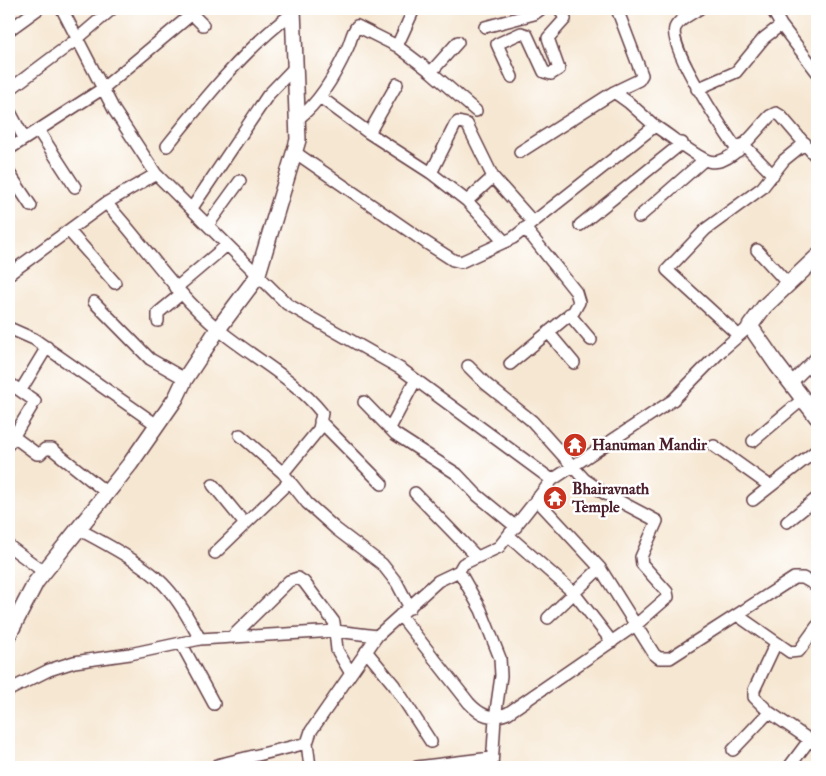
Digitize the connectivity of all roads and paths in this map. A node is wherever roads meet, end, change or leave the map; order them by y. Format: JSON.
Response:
{"nodes":[{"id":1,"x":38,"y":9,"type":"edge"},
{"id":2,"x":62,"y":9,"type":"edge"},
{"id":3,"x":112,"y":9,"type":"edge"},
{"id":4,"x":414,"y":9,"type":"edge"},
{"id":5,"x":507,"y":9,"type":"edge"},
{"id":6,"x":541,"y":9,"type":"edge"},
{"id":7,"x":617,"y":9,"type":"edge"},
{"id":8,"x":699,"y":9,"type":"edge"},
{"id":9,"x":772,"y":9,"type":"edge"},
{"id":10,"x":561,"y":10,"type":"edge"},
{"id":11,"x":190,"y":11,"type":"edge"},
{"id":12,"x":293,"y":11,"type":"edge"},
{"id":13,"x":203,"y":25,"type":"dead end"},
{"id":14,"x":781,"y":25,"type":"junction"},
{"id":15,"x":485,"y":27,"type":"dead end"},
{"id":16,"x":514,"y":27,"type":"junction"},
{"id":17,"x":9,"y":30,"type":"edge"},
{"id":18,"x":77,"y":39,"type":"junction"},
{"id":19,"x":458,"y":42,"type":"dead end"},
{"id":20,"x":396,"y":46,"type":"junction"},
{"id":21,"x":295,"y":67,"type":"junction"},
{"id":22,"x":431,"y":72,"type":"junction"},
{"id":23,"x":817,"y":72,"type":"edge"},
{"id":24,"x":512,"y":77,"type":"dead end"},
{"id":25,"x":396,"y":84,"type":"dead end"},
{"id":26,"x":697,"y":88,"type":"junction"},
{"id":27,"x":102,"y":89,"type":"junction"},
{"id":28,"x":9,"y":90,"type":"edge"},
{"id":29,"x":614,"y":92,"type":"junction"},
{"id":30,"x":320,"y":97,"type":"junction"},
{"id":31,"x":9,"y":110,"type":"edge"},
{"id":32,"x":476,"y":111,"type":"dead end"},
{"id":33,"x":298,"y":120,"type":"junction"},
{"id":34,"x":656,"y":126,"type":"junction"},
{"id":35,"x":38,"y":130,"type":"junction"},
{"id":36,"x":369,"y":133,"type":"junction"},
{"id":37,"x":24,"y":138,"type":"junction"},
{"id":38,"x":682,"y":143,"type":"junction"},
{"id":39,"x":805,"y":143,"type":"junction"},
{"id":40,"x":167,"y":146,"type":"dead end"},
{"id":41,"x":740,"y":147,"type":"junction"},
{"id":42,"x":9,"y":149,"type":"edge"},
{"id":43,"x":520,"y":152,"type":"dead end"},
{"id":44,"x":296,"y":153,"type":"junction"},
{"id":45,"x":817,"y":158,"type":"edge"},
{"id":46,"x":704,"y":160,"type":"junction"},
{"id":47,"x":9,"y":173,"type":"edge"},
{"id":48,"x":156,"y":174,"type":"junction"},
{"id":49,"x":432,"y":174,"type":"junction"},
{"id":50,"x":773,"y":175,"type":"junction"},
{"id":51,"x":493,"y":177,"type":"junction"},
{"id":52,"x":240,"y":181,"type":"dead end"},
{"id":53,"x":75,"y":187,"type":"dead end"},
{"id":54,"x":467,"y":201,"type":"junction"},
{"id":55,"x":106,"y":203,"type":"junction"},
{"id":56,"x":31,"y":206,"type":"dead end"},
{"id":57,"x":192,"y":208,"type":"junction"},
{"id":58,"x":639,"y":217,"type":"dead end"},
{"id":59,"x":208,"y":225,"type":"junction"},
{"id":60,"x":529,"y":225,"type":"junction"},
{"id":61,"x":580,"y":225,"type":"dead end"},
{"id":62,"x":69,"y":231,"type":"junction"},
{"id":63,"x":505,"y":242,"type":"junction"},
{"id":64,"x":227,"y":245,"type":"junction"},
{"id":65,"x":757,"y":250,"type":"dead end"},
{"id":66,"x":817,"y":257,"type":"edge"},
{"id":67,"x":9,"y":274,"type":"edge"},
{"id":68,"x":258,"y":277,"type":"junction"},
{"id":69,"x":115,"y":283,"type":"dead end"},
{"id":70,"x":789,"y":286,"type":"junction"},
{"id":71,"x":179,"y":291,"type":"junction"},
{"id":72,"x":94,"y":302,"type":"dead end"},
{"id":73,"x":569,"y":314,"type":"junction"},
{"id":74,"x":158,"y":321,"type":"dead end"},
{"id":75,"x":9,"y":328,"type":"edge"},
{"id":76,"x":218,"y":329,"type":"junction"},
{"id":77,"x":744,"y":330,"type":"junction"},
{"id":78,"x":548,"y":332,"type":"junction"},
{"id":79,"x":591,"y":340,"type":"dead end"},
{"id":80,"x":47,"y":347,"type":"junction"},
{"id":81,"x":817,"y":357,"type":"edge"},
{"id":82,"x":574,"y":363,"type":"dead end"},
{"id":83,"x":510,"y":364,"type":"dead end"},
{"id":84,"x":468,"y":366,"type":"dead end"},
{"id":85,"x":185,"y":379,"type":"junction"},
{"id":86,"x":415,"y":382,"type":"junction"},
{"id":87,"x":9,"y":383,"type":"edge"},
{"id":88,"x":790,"y":383,"type":"junction"},
{"id":89,"x":21,"y":390,"type":"junction"},
{"id":90,"x":803,"y":399,"type":"junction"},
{"id":91,"x":364,"y":402,"type":"dead end"},
{"id":92,"x":817,"y":417,"type":"edge"},
{"id":93,"x":320,"y":421,"type":"junction"},
{"id":94,"x":157,"y":425,"type":"junction"},
{"id":95,"x":390,"y":428,"type":"junction"},
{"id":96,"x":240,"y":435,"type":"dead end"},
{"id":97,"x":11,"y":440,"type":"edge"},
{"id":98,"x":753,"y":441,"type":"dead end"},
{"id":99,"x":714,"y":446,"type":"dead end"},
{"id":100,"x":817,"y":450,"type":"edge"},
{"id":101,"x":572,"y":466,"type":"junction"},
{"id":102,"x":286,"y":477,"type":"junction"},
{"id":103,"x":552,"y":480,"type":"junction"},
{"id":104,"x":382,"y":484,"type":"dead end"},
{"id":105,"x":213,"y":485,"type":"dead end"},
{"id":106,"x":770,"y":486,"type":"junction"},
{"id":107,"x":415,"y":492,"type":"dead end"},
{"id":108,"x":107,"y":493,"type":"junction"},
{"id":109,"x":817,"y":498,"type":"edge"},
{"id":110,"x":536,"y":499,"type":"junction"},
{"id":111,"x":753,"y":500,"type":"dead end"},
{"id":112,"x":787,"y":522,"type":"dead end"},
{"id":113,"x":245,"y":524,"type":"junction"},
{"id":114,"x":78,"y":529,"type":"junction"},
{"id":115,"x":513,"y":532,"type":"junction"},
{"id":116,"x":9,"y":546,"type":"edge"},
{"id":117,"x":215,"y":553,"type":"dead end"},
{"id":118,"x":477,"y":557,"type":"junction"},
{"id":119,"x":600,"y":568,"type":"junction"},
{"id":120,"x":459,"y":571,"type":"junction"},
{"id":121,"x":44,"y":572,"type":"junction"},
{"id":122,"x":817,"y":586,"type":"edge"},
{"id":123,"x":574,"y":593,"type":"junction"},
{"id":124,"x":410,"y":608,"type":"junction"},
{"id":125,"x":400,"y":615,"type":"junction"},
{"id":126,"x":737,"y":615,"type":"junction"},
{"id":127,"x":548,"y":618,"type":"dead end"},
{"id":128,"x":636,"y":624,"type":"junction"},
{"id":129,"x":817,"y":626,"type":"edge"},
{"id":130,"x":336,"y":631,"type":"junction"},
{"id":131,"x":9,"y":634,"type":"edge"},
{"id":132,"x":233,"y":636,"type":"junction"},
{"id":133,"x":377,"y":636,"type":"junction"},
{"id":134,"x":200,"y":639,"type":"junction"},
{"id":135,"x":612,"y":642,"type":"junction"},
{"id":136,"x":181,"y":643,"type":"junction"},
{"id":137,"x":776,"y":643,"type":"junction"},
{"id":138,"x":366,"y":651,"type":"junction"},
{"id":139,"x":350,"y":672,"type":"junction"},
{"id":140,"x":9,"y":690,"type":"edge"},
{"id":141,"x":214,"y":704,"type":"dead end"},
{"id":142,"x":769,"y":712,"type":"junction"},
{"id":143,"x":494,"y":718,"type":"junction"},
{"id":144,"x":431,"y":742,"type":"dead end"},
{"id":145,"x":814,"y":742,"type":"edge"},
{"id":146,"x":307,"y":743,"type":"junction"},
{"id":147,"x":733,"y":750,"type":"dead end"},
{"id":148,"x":492,"y":763,"type":"edge"},
{"id":149,"x":217,"y":765,"type":"dead end"},
{"id":150,"x":310,"y":767,"type":"edge"},
{"id":151,"x":417,"y":767,"type":"edge"},
{"id":152,"x":789,"y":767,"type":"edge"}],
"edges":[{"from":1,"to":17,"type":"street"},
{"from":2,"to":18,"type":"street"},
{"from":3,"to":18,"type":"street"},
{"from":4,"to":20,"type":"street"},
{"from":5,"to":16,"type":"street"},
{"from":6,"to":16,"type":"street"},
{"from":7,"to":29,"type":"street"},
{"from":8,"to":26,"type":"street"},
{"from":9,"to":14,"type":"street"},
{"from":10,"to":16,"type":"street"},
{"from":11,"to":13,"type":"street"},
{"from":11,"to":27,"type":"street"},
{"from":12,"to":21,"type":"main road"},
{"from":12,"to":40,"type":"street"},
{"from":14,"to":23,"type":"street"},
{"from":14,"to":26,"type":"street"},
{"from":15,"to":16,"type":"street"},
{"from":16,"to":24,"type":"street"},
{"from":18,"to":27,"type":"street"},
{"from":18,"to":28,"type":"street"},
{"from":19,"to":22,"type":"street"},
{"from":20,"to":22,"type":"street"},
{"from":20,"to":30,"type":"street"},
{"from":21,"to":33,"type":"main road"},
{"from":21,"to":57,"type":"street"},
{"from":22,"to":32,"type":"street"},
{"from":25,"to":36,"type":"street"},
{"from":26,"to":41,"type":"street"},
{"from":27,"to":35,"type":"street"},
{"from":27,"to":48,"type":"street"},
{"from":29,"to":34,"type":"street"},
{"from":29,"to":43,"type":"street"},
{"from":30,"to":33,"type":"street"},
{"from":30,"to":36,"type":"street"},
{"from":31,"to":37,"type":"street"},
{"from":33,"to":44,"type":"main road"},
{"from":34,"to":38,"type":"street"},
{"from":34,"to":60,"type":"street"},
{"from":35,"to":37,"type":"street"},
{"from":35,"to":53,"type":"street"},
{"from":36,"to":49,"type":"street"},
{"from":37,"to":42,"type":"street"},
{"from":38,"to":46,"type":"street"},
{"from":38,"to":61,"type":"street"},
{"from":39,"to":41,"type":"street"},
{"from":39,"to":45,"type":"street"},
{"from":39,"to":50,"type":"street"},
{"from":41,"to":46,"type":"street"},
{"from":41,"to":50,"type":"street"},
{"from":44,"to":63,"type":"street"},
{"from":44,"to":68,"type":"main road"},
{"from":46,"to":58,"type":"street"},
{"from":47,"to":56,"type":"street"},
{"from":48,"to":55,"type":"street"},
{"from":48,"to":57,"type":"street"},
{"from":49,"to":51,"type":"street"},
{"from":49,"to":54,"type":"street"},
{"from":50,"to":77,"type":"street"},
{"from":51,"to":54,"type":"street"},
{"from":51,"to":60,"type":"street"},
{"from":52,"to":59,"type":"street"},
{"from":54,"to":63,"type":"street"},
{"from":55,"to":62,"type":"street"},
{"from":55,"to":71,"type":"street"},
{"from":57,"to":59,"type":"street"},
{"from":59,"to":64,"type":"street"},
{"from":60,"to":63,"type":"street"},
{"from":60,"to":73,"type":"street"},
{"from":62,"to":67,"type":"street"},
{"from":62,"to":69,"type":"street"},
{"from":64,"to":68,"type":"street"},
{"from":64,"to":71,"type":"street"},
{"from":65,"to":70,"type":"street"},
{"from":66,"to":70,"type":"main road"},
{"from":68,"to":76,"type":"main road"},
{"from":68,"to":86,"type":"street"},
{"from":70,"to":77,"type":"main road"},
{"from":71,"to":74,"type":"street"},
{"from":71,"to":76,"type":"street"},
{"from":72,"to":85,"type":"street"},
{"from":73,"to":78,"type":"street"},
{"from":73,"to":79,"type":"street"},
{"from":75,"to":80,"type":"street"},
{"from":76,"to":85,"type":"main road"},
{"from":76,"to":93,"type":"street"},
{"from":77,"to":88,"type":"main road"},
{"from":77,"to":101,"type":"street"},
{"from":78,"to":82,"type":"street"},
{"from":78,"to":83,"type":"street"},
{"from":80,"to":89,"type":"street"},
{"from":80,"to":94,"type":"street"},
{"from":81,"to":88,"type":"street"},
{"from":84,"to":101,"type":"street"},
{"from":85,"to":94,"type":"main road"},
{"from":86,"to":95,"type":"street"},
{"from":86,"to":103,"type":"street"},
{"from":87,"to":89,"type":"street"},
{"from":88,"to":90,"type":"main road"},
{"from":89,"to":97,"type":"street"},
{"from":90,"to":92,"type":"main road"},
{"from":90,"to":98,"type":"street"},
{"from":91,"to":95,"type":"street"},
{"from":93,"to":102,"type":"street"},
{"from":93,"to":104,"type":"street"},
{"from":94,"to":108,"type":"main road"},
{"from":95,"to":115,"type":"street"},
{"from":96,"to":102,"type":"street"},
{"from":97,"to":108,"type":"street"},
{"from":99,"to":106,"type":"street"},
{"from":100,"to":106,"type":"street"},
{"from":101,"to":103,"type":"street"},
{"from":101,"to":128,"type":"street"},
{"from":102,"to":113,"type":"street"},
{"from":102,"to":124,"type":"street"},
{"from":103,"to":110,"type":"street"},
{"from":105,"to":113,"type":"street"},
{"from":106,"to":111,"type":"street"},
{"from":107,"to":118,"type":"street"},
{"from":108,"to":114,"type":"main road"},
{"from":109,"to":112,"type":"street"},
{"from":110,"to":115,"type":"street"},
{"from":110,"to":119,"type":"street"},
{"from":113,"to":117,"type":"street"},
{"from":114,"to":121,"type":"main road"},
{"from":114,"to":134,"type":"street"},
{"from":115,"to":118,"type":"street"},
{"from":115,"to":123,"type":"street"},
{"from":116,"to":121,"type":"street"},
{"from":118,"to":120,"type":"street"},
{"from":119,"to":123,"type":"street"},
{"from":119,"to":128,"type":"street"},
{"from":120,"to":124,"type":"street"},
{"from":120,"to":143,"type":"street"},
{"from":121,"to":131,"type":"main road"},
{"from":122,"to":126,"type":"street"},
{"from":123,"to":127,"type":"street"},
{"from":123,"to":135,"type":"street"},
{"from":124,"to":125,"type":"street"},
{"from":125,"to":133,"type":"street"},
{"from":125,"to":143,"type":"street"},
{"from":126,"to":128,"type":"street"},
{"from":126,"to":137,"type":"street"},
{"from":128,"to":135,"type":"street"},
{"from":129,"to":137,"type":"street"},
{"from":130,"to":132,"type":"street"},
{"from":130,"to":132,"type":"street"},
{"from":130,"to":133,"type":"street"},
{"from":130,"to":139,"type":"street"},
{"from":132,"to":134,"type":"street"},
{"from":133,"to":138,"type":"street"},
{"from":134,"to":136,"type":"street"},
{"from":135,"to":143,"type":"street"},
{"from":136,"to":140,"type":"street"},
{"from":136,"to":141,"type":"street"},
{"from":137,"to":142,"type":"street"},
{"from":138,"to":139,"type":"street"},
{"from":138,"to":144,"type":"street"},
{"from":139,"to":146,"type":"street"},
{"from":142,"to":145,"type":"street"},
{"from":142,"to":147,"type":"street"},
{"from":143,"to":148,"type":"street"},
{"from":145,"to":152,"type":"street"},
{"from":146,"to":149,"type":"street"},
{"from":146,"to":150,"type":"street"},
{"from":148,"to":151,"type":"street"}]}
